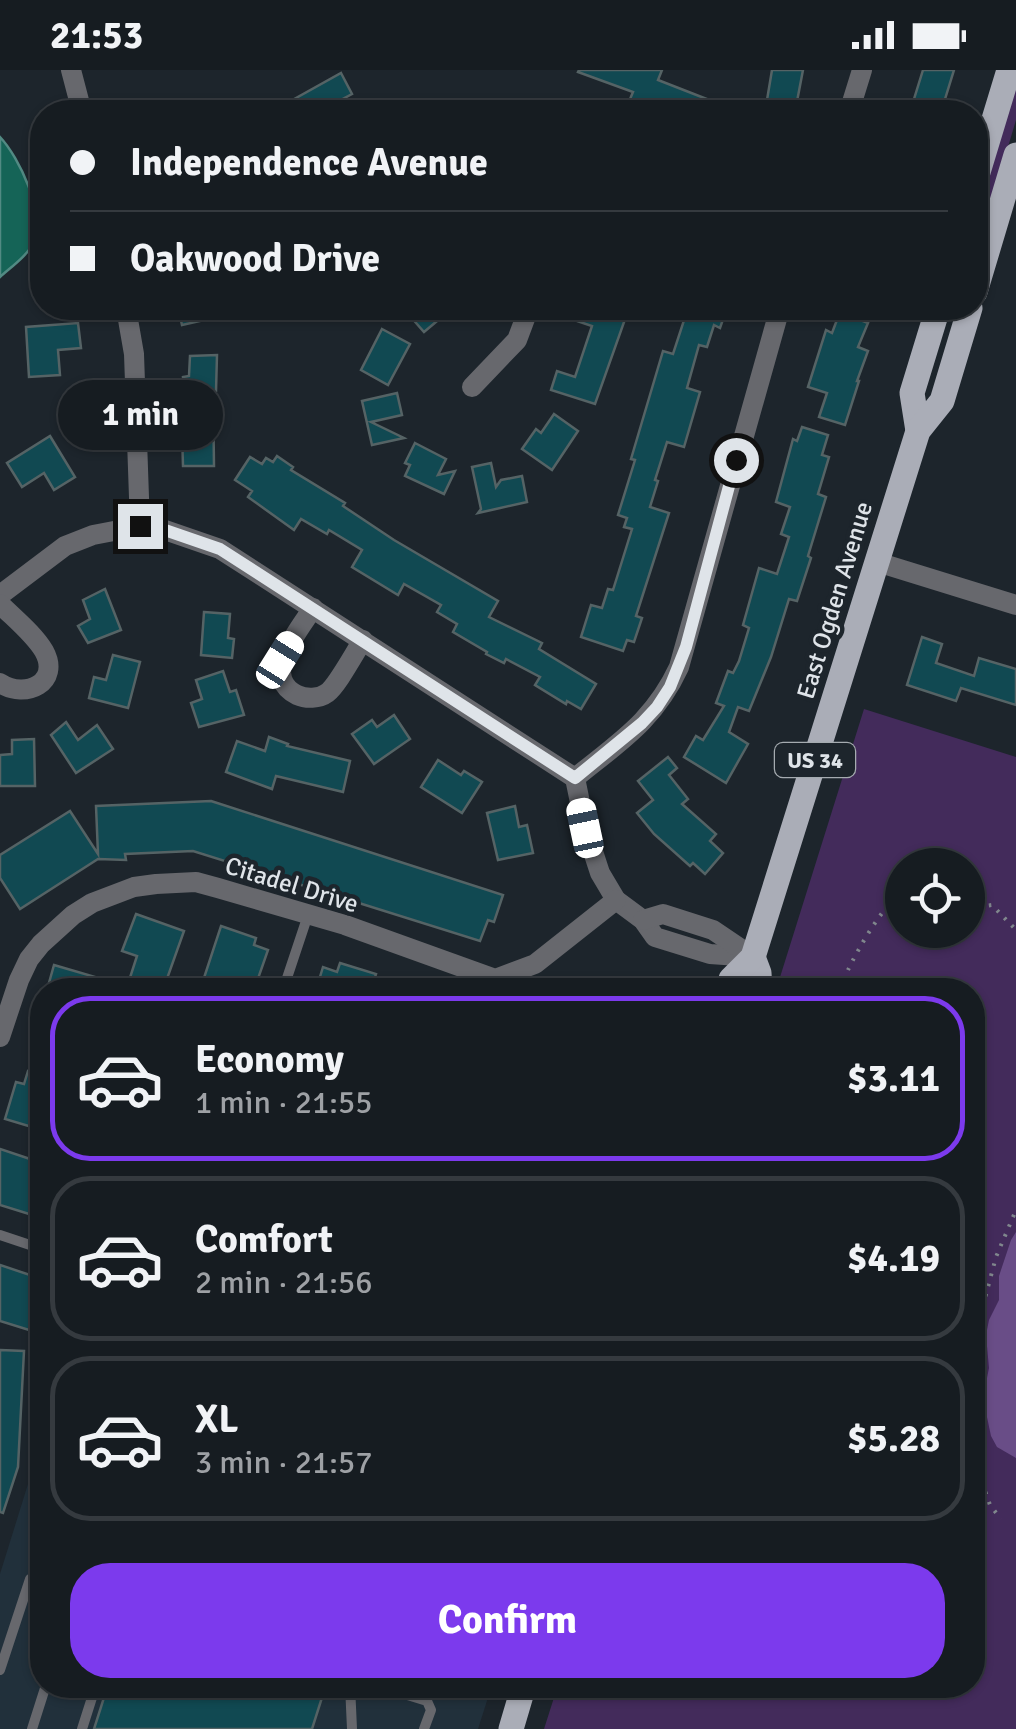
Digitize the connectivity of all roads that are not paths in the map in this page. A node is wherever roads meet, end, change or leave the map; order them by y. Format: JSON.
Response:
{"nodes":[{"id":1,"x":72,"y":70,"type":"edge"},
{"id":2,"x":1008,"y":70,"type":"edge"},
{"id":3,"x":862,"y":71,"type":"edge"},
{"id":4,"x":79,"y":100,"type":"edge"},
{"id":5,"x":853,"y":100,"type":"edge"},
{"id":6,"x":988,"y":138,"type":"edge"},
{"id":7,"x":1016,"y":155,"type":"edge"},
{"id":8,"x":988,"y":249,"type":"edge"},
{"id":9,"x":128,"y":320,"type":"edge"},
{"id":10,"x":524,"y":320,"type":"edge"},
{"id":11,"x":777,"y":320,"type":"edge"},
{"id":12,"x":934,"y":320,"type":"edge"},
{"id":13,"x":966,"y":320,"type":"edge"},
{"id":14,"x":472,"y":388,"type":"dead end"},
{"id":15,"x":918,"y":432,"type":"junction"},
{"id":16,"x":140,"y":526,"type":"junction"},
{"id":17,"x":877,"y":562,"type":"junction"},
{"id":18,"x":0,"y":595,"type":"edge"},
{"id":19,"x":0,"y":604,"type":"edge"},
{"id":20,"x":1016,"y":605,"type":"edge"},
{"id":21,"x":313,"y":608,"type":"junction"},
{"id":22,"x":363,"y":640,"type":"junction"},
{"id":23,"x":0,"y":683,"type":"edge"},
{"id":24,"x":575,"y":778,"type":"junction"},
{"id":25,"x":616,"y":900,"type":"junction"},
{"id":26,"x":308,"y":914,"type":"junction"},
{"id":27,"x":753,"y":958,"type":"junction"},
{"id":28,"x":287,"y":978,"type":"edge"},
{"id":29,"x":478,"y":978,"type":"edge"},
{"id":30,"x":506,"y":978,"type":"edge"},
{"id":31,"x":732,"y":978,"type":"edge"},
{"id":32,"x":759,"y":978,"type":"edge"},
{"id":33,"x":0,"y":1037,"type":"edge"},
{"id":34,"x":0,"y":1235,"type":"edge"},
{"id":35,"x":30,"y":1244,"type":"edge"},
{"id":36,"x":30,"y":1580,"type":"edge"},
{"id":37,"x":0,"y":1670,"type":"edge"},
{"id":38,"x":42,"y":1698,"type":"edge"},
{"id":39,"x":92,"y":1698,"type":"edge"},
{"id":40,"x":351,"y":1698,"type":"edge"},
{"id":41,"x":418,"y":1698,"type":"edge"},
{"id":42,"x":520,"y":1698,"type":"edge"},
{"id":43,"x":32,"y":1729,"type":"edge"},
{"id":44,"x":82,"y":1729,"type":"edge"},
{"id":45,"x":352,"y":1729,"type":"edge"},
{"id":46,"x":424,"y":1729,"type":"edge"},
{"id":47,"x":511,"y":1729,"type":"edge"}],
"edges":[{"from":1,"to":4,"type":"street"},
{"from":2,"to":6,"type":"main road"},
{"from":3,"to":5,"type":"street"},
{"from":7,"to":8,"type":"main road"},
{"from":9,"to":16,"type":"street"},
{"from":10,"to":14,"type":"street"},
{"from":11,"to":24,"type":"street"},
{"from":12,"to":15,"type":"main road","name":"East Ogden Avenue","number":"US 34"},
{"from":13,"to":15,"type":"main road","name":"East Ogden Avenue","number":"US 34"},
{"from":15,"to":17,"type":"main road","name":"East Ogden Avenue","number":"US 34"},
{"from":16,"to":18,"type":"street"},
{"from":16,"to":21,"type":"street"},
{"from":17,"to":20,"type":"street"},
{"from":17,"to":27,"type":"main road","name":"East Ogden Avenue","number":"US 34"},
{"from":19,"to":23,"type":"street"},
{"from":21,"to":22,"type":"street"},
{"from":21,"to":22,"type":"street"},
{"from":22,"to":24,"type":"street"},
{"from":24,"to":25,"type":"street"},
{"from":25,"to":27,"type":"street"},
{"from":25,"to":30,"type":"street","name":"Citadel Drive"},
{"from":26,"to":28,"type":"lane"},
{"from":26,"to":29,"type":"street","name":"Citadel Drive"},
{"from":26,"to":33,"type":"street","name":"Citadel Drive"},
{"from":27,"to":31,"type":"main road","name":"East Ogden Avenue","number":"US 34"},
{"from":27,"to":32,"type":"main road","name":"East Ogden Avenue","number":"US 34"},
{"from":34,"to":35,"type":"lane"},
{"from":36,"to":37,"type":"lane"},
{"from":38,"to":43,"type":"lane"},
{"from":39,"to":44,"type":"lane"},
{"from":40,"to":45,"type":"lane"},
{"from":41,"to":46,"type":"lane"},
{"from":42,"to":47,"type":"main road"}]}
